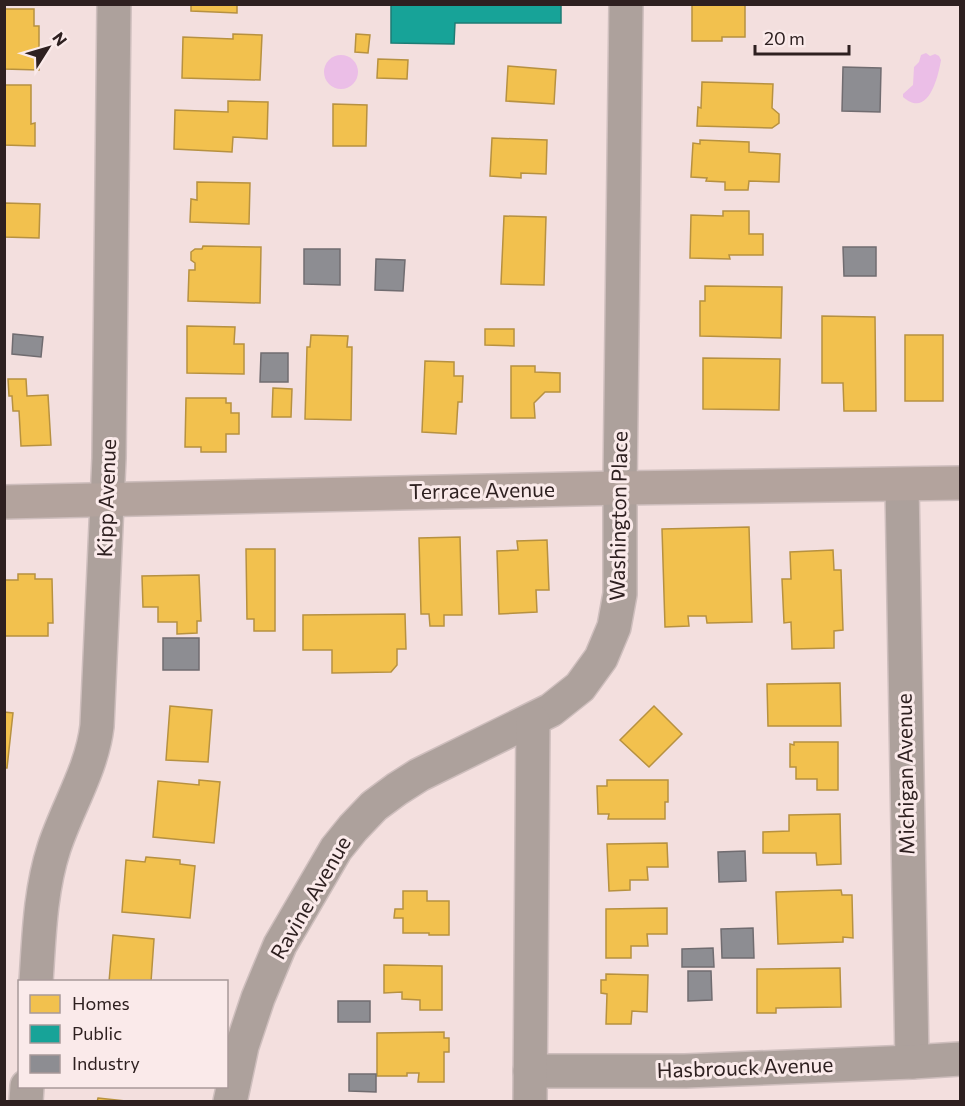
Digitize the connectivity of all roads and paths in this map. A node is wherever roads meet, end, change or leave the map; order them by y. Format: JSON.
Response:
{"nodes":[{"id":1,"x":114,"y":4,"type":"edge"},
{"id":2,"x":627,"y":4,"type":"edge"},
{"id":3,"x":960,"y":483,"type":"edge"},
{"id":4,"x":902,"y":485,"type":"junction"},
{"id":5,"x":620,"y":488,"type":"junction"},
{"id":6,"x":107,"y":499,"type":"junction"},
{"id":7,"x":4,"y":502,"type":"edge"},
{"id":8,"x":533,"y":721,"type":"junction"},
{"id":9,"x":36,"y":980,"type":"edge"},
{"id":10,"x":960,"y":1059,"type":"edge"},
{"id":11,"x":912,"y":1062,"type":"junction"},
{"id":12,"x":530,"y":1086,"type":"edge"},
{"id":13,"x":230,"y":1101,"type":"edge"}],
"edges":[{"from":1,"to":6,"type":"street","name":"Kipp Avenue"},
{"from":2,"to":5,"type":"street","name":"Washington Place"},
{"from":3,"to":4,"type":"main road","name":"Terrace Avenue"},
{"from":4,"to":5,"type":"main road","name":"Terrace Avenue"},
{"from":4,"to":11,"type":"street","name":"Michigan Avenue"},
{"from":5,"to":6,"type":"main road","name":"Terrace Avenue"},
{"from":5,"to":8,"type":"street","name":"Washington Place"},
{"from":6,"to":7,"type":"main road","name":"Terrace Avenue"},
{"from":6,"to":9,"type":"street","name":"Kipp Avenue"},
{"from":8,"to":12,"type":"street"},
{"from":8,"to":13,"type":"street","name":"Ravine Avenue"},
{"from":10,"to":11,"type":"street","name":"Hasbrouck Avenue"},
{"from":11,"to":12,"type":"street","name":"Hasbrouck Avenue"}]}
